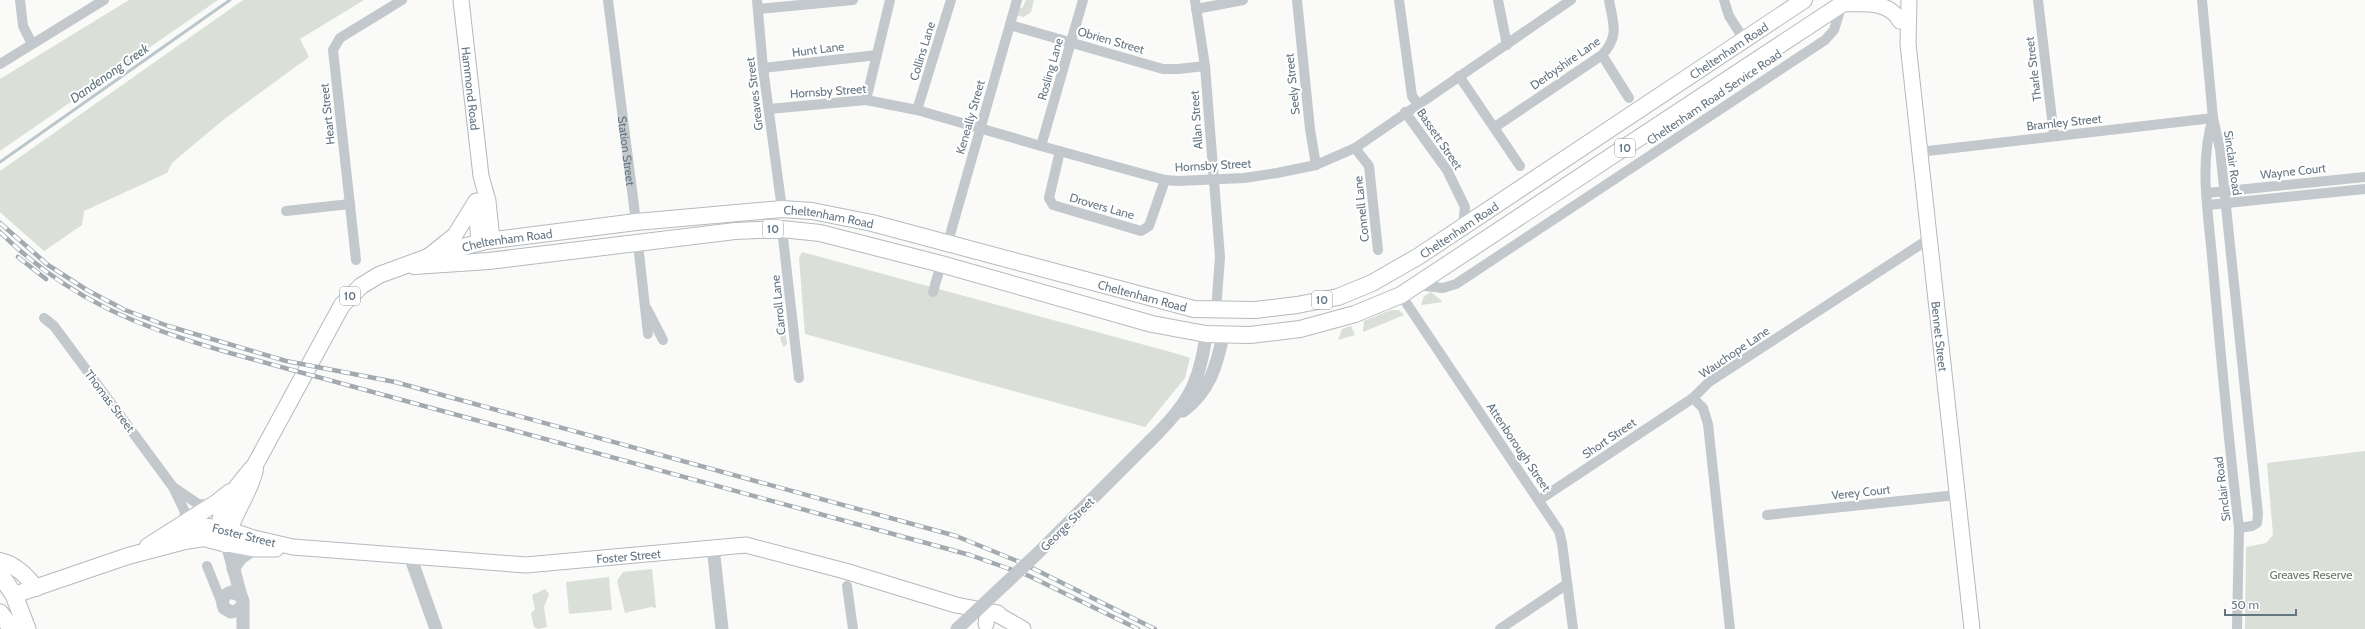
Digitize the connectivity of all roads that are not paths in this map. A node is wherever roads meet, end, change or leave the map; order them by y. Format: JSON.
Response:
{"nodes":[{"id":1,"x":20,"y":0,"type":"edge"},
{"id":2,"x":104,"y":0,"type":"edge"},
{"id":3,"x":402,"y":0,"type":"edge"},
{"id":4,"x":461,"y":0,"type":"edge"},
{"id":5,"x":608,"y":0,"type":"edge"},
{"id":6,"x":853,"y":0,"type":"edge"},
{"id":7,"x":890,"y":0,"type":"edge"},
{"id":8,"x":951,"y":0,"type":"edge"},
{"id":9,"x":1017,"y":0,"type":"edge"},
{"id":10,"x":1083,"y":0,"type":"edge"},
{"id":11,"x":1244,"y":0,"type":"edge"},
{"id":12,"x":1297,"y":0,"type":"edge"},
{"id":13,"x":1399,"y":0,"type":"edge"},
{"id":14,"x":1498,"y":0,"type":"edge"},
{"id":15,"x":1571,"y":0,"type":"edge"},
{"id":16,"x":1609,"y":0,"type":"edge"},
{"id":17,"x":1724,"y":0,"type":"edge"},
{"id":18,"x":1804,"y":0,"type":"edge"},
{"id":19,"x":1897,"y":0,"type":"edge"},
{"id":20,"x":1909,"y":0,"type":"edge"},
{"id":21,"x":2038,"y":0,"type":"edge"},
{"id":22,"x":2202,"y":0,"type":"edge"},
{"id":23,"x":1845,"y":2,"type":"edge"},
{"id":24,"x":758,"y":4,"type":"edge"},
{"id":25,"x":1196,"y":4,"type":"edge"},
{"id":26,"x":1900,"y":20,"type":"junction"},
{"id":27,"x":1010,"y":26,"type":"junction"},
{"id":28,"x":1745,"y":41,"type":"junction"},
{"id":29,"x":1071,"y":42,"type":"junction"},
{"id":30,"x":32,"y":44,"type":"junction"},
{"id":31,"x":1908,"y":44,"type":"junction"},
{"id":32,"x":1507,"y":45,"type":"junction"},
{"id":33,"x":877,"y":55,"type":"junction"},
{"id":34,"x":1602,"y":55,"type":"junction"},
{"id":35,"x":1758,"y":61,"type":"junction"},
{"id":36,"x":0,"y":64,"type":"edge"},
{"id":37,"x":1205,"y":66,"type":"junction"},
{"id":38,"x":763,"y":68,"type":"junction"},
{"id":39,"x":1459,"y":76,"type":"junction"},
{"id":40,"x":1629,"y":98,"type":"dead end"},
{"id":41,"x":866,"y":100,"type":"junction"},
{"id":42,"x":1417,"y":103,"type":"junction"},
{"id":43,"x":769,"y":109,"type":"junction"},
{"id":44,"x":918,"y":110,"type":"junction"},
{"id":45,"x":1405,"y":112,"type":"junction"},
{"id":46,"x":2213,"y":118,"type":"junction"},
{"id":47,"x":1495,"y":127,"type":"junction"},
{"id":48,"x":980,"y":128,"type":"junction"},
{"id":49,"x":2054,"y":136,"type":"junction"},
{"id":50,"x":1041,"y":146,"type":"junction"},
{"id":51,"x":1355,"y":148,"type":"junction"},
{"id":52,"x":1060,"y":151,"type":"junction"},
{"id":53,"x":1919,"y":152,"type":"junction"},
{"id":54,"x":1316,"y":165,"type":"junction"},
{"id":55,"x":1520,"y":166,"type":"dead end"},
{"id":56,"x":481,"y":176,"type":"junction"},
{"id":57,"x":2360,"y":178,"type":"edge"},
{"id":58,"x":1213,"y":179,"type":"junction"},
{"id":59,"x":1165,"y":180,"type":"junction"},
{"id":60,"x":2304,"y":183,"type":"junction"},
{"id":61,"x":2361,"y":189,"type":"edge"},
{"id":62,"x":2224,"y":191,"type":"junction"},
{"id":63,"x":2207,"y":193,"type":"junction"},
{"id":64,"x":2306,"y":195,"type":"junction"},
{"id":65,"x":476,"y":201,"type":"junction"},
{"id":66,"x":2226,"y":203,"type":"junction"},
{"id":67,"x":350,"y":204,"type":"junction"},
{"id":68,"x":2208,"y":205,"type":"junction"},
{"id":69,"x":782,"y":209,"type":"junction"},
{"id":70,"x":286,"y":211,"type":"dead end"},
{"id":71,"x":636,"y":222,"type":"junction"},
{"id":72,"x":1463,"y":226,"type":"junction"},
{"id":73,"x":782,"y":229,"type":"junction"},
{"id":74,"x":1929,"y":239,"type":"junction"},
{"id":75,"x":486,"y":242,"type":"junction"},
{"id":76,"x":948,"y":242,"type":"junction"},
{"id":77,"x":638,"y":244,"type":"junction"},
{"id":78,"x":1378,"y":250,"type":"dead end"},
{"id":79,"x":428,"y":257,"type":"junction"},
{"id":80,"x":356,"y":260,"type":"dead end"},
{"id":81,"x":489,"y":261,"type":"junction"},
{"id":82,"x":941,"y":264,"type":"junction"},
{"id":83,"x":408,"y":266,"type":"junction"},
{"id":84,"x":1417,"y":286,"type":"junction"},
{"id":85,"x":933,"y":292,"type":"dead end"},
{"id":86,"x":1401,"y":295,"type":"junction"},
{"id":87,"x":644,"y":302,"type":"junction"},
{"id":88,"x":1216,"y":310,"type":"junction"},
{"id":89,"x":44,"y":318,"type":"dead end"},
{"id":90,"x":648,"y":334,"type":"dead end"},
{"id":91,"x":1206,"y":334,"type":"junction"},
{"id":92,"x":1223,"y":335,"type":"junction"},
{"id":93,"x":663,"y":340,"type":"dead end"},
{"id":94,"x":798,"y":378,"type":"dead end"},
{"id":95,"x":1693,"y":398,"type":"junction"},
{"id":96,"x":1175,"y":416,"type":"junction"},
{"id":97,"x":255,"y":465,"type":"junction"},
{"id":98,"x":238,"y":485,"type":"junction"},
{"id":99,"x":173,"y":486,"type":"junction"},
{"id":100,"x":1957,"y":495,"type":"junction"},
{"id":101,"x":1539,"y":500,"type":"junction"},
{"id":102,"x":214,"y":505,"type":"junction"},
{"id":103,"x":1767,"y":515,"type":"dead end"},
{"id":104,"x":184,"y":523,"type":"junction"},
{"id":105,"x":2239,"y":528,"type":"junction"},
{"id":106,"x":225,"y":536,"type":"junction"},
{"id":107,"x":147,"y":547,"type":"junction"},
{"id":108,"x":293,"y":547,"type":"junction"},
{"id":109,"x":714,"y":547,"type":"junction"},
{"id":110,"x":254,"y":549,"type":"junction"},
{"id":111,"x":128,"y":556,"type":"junction"},
{"id":112,"x":410,"y":556,"type":"junction"},
{"id":113,"x":0,"y":562,"type":"edge"},
{"id":114,"x":207,"y":566,"type":"dead end"},
{"id":115,"x":233,"y":569,"type":"junction"},
{"id":116,"x":0,"y":574,"type":"edge"},
{"id":117,"x":1567,"y":584,"type":"junction"},
{"id":118,"x":847,"y":586,"type":"dead end"},
{"id":119,"x":36,"y":588,"type":"junction"},
{"id":120,"x":7,"y":598,"type":"edge"},
{"id":121,"x":242,"y":600,"type":"junction"},
{"id":122,"x":956,"y":605,"type":"junction"},
{"id":123,"x":224,"y":608,"type":"junction"},
{"id":124,"x":0,"y":613,"type":"edge"},
{"id":125,"x":1001,"y":619,"type":"edge"},
{"id":126,"x":987,"y":627,"type":"edge"},
{"id":127,"x":12,"y":629,"type":"edge"},
{"id":128,"x":27,"y":629,"type":"edge"},
{"id":129,"x":242,"y":629,"type":"edge"},
{"id":130,"x":436,"y":629,"type":"edge"},
{"id":131,"x":722,"y":629,"type":"edge"},
{"id":132,"x":853,"y":629,"type":"edge"},
{"id":133,"x":957,"y":629,"type":"edge"},
{"id":134,"x":1023,"y":629,"type":"edge"},
{"id":135,"x":1500,"y":629,"type":"edge"},
{"id":136,"x":1573,"y":629,"type":"edge"},
{"id":137,"x":1730,"y":629,"type":"edge"},
{"id":138,"x":1972,"y":629,"type":"edge"},
{"id":139,"x":2236,"y":629,"type":"edge"}],
"edges":[{"from":1,"to":30,"type":"street"},
{"from":2,"to":30,"type":"street"},
{"from":3,"to":67,"type":"street","name":"Heart Street"},
{"from":4,"to":56,"type":"main road","name":"Hammond Road"},
{"from":5,"to":71,"type":"street","name":"Station Street"},
{"from":6,"to":24,"type":"street"},
{"from":7,"to":33,"type":"street"},
{"from":8,"to":44,"type":"street","name":"Collins Lane"},
{"from":9,"to":27,"type":"street","name":"Keneally Street"},
{"from":10,"to":29,"type":"street","name":"Rosling Lane"},
{"from":11,"to":25,"type":"street"},
{"from":12,"to":54,"type":"street","name":"Seely Street"},
{"from":13,"to":42,"type":"street","name":"Bassett Street"},
{"from":14,"to":32,"type":"street"},
{"from":15,"to":32,"type":"street","name":"Hornsby Street"},
{"from":16,"to":34,"type":"street","name":"Derbyshire Lane"},
{"from":17,"to":28,"type":"street"},
{"from":18,"to":28,"type":"main road","name":"Cheltenham Road","number":"10"},
{"from":19,"to":26,"type":"main road","name":"Bennet Street"},
{"from":20,"to":31,"type":"main road","name":"Bennet Street"},
{"from":21,"to":49,"type":"street","name":"Tharle Street"},
{"from":22,"to":46,"type":"street","name":"Sinclair Road"},
{"from":23,"to":26,"type":"main road"},
{"from":23,"to":35,"type":"main road","name":"Cheltenham Road","number":"10"},
{"from":23,"to":84,"type":"street","name":"Cheltenham Road Service Road"},
{"from":24,"to":38,"type":"street","name":"Greaves Street"},
{"from":25,"to":37,"type":"street","name":"Allan Street"},
{"from":26,"to":31,"type":"main road","name":"Bennet Street"},
{"from":27,"to":29,"type":"street","name":"Obrien Street"},
{"from":27,"to":48,"type":"street","name":"Keneally Street"},
{"from":28,"to":35,"type":"main road"},
{"from":28,"to":72,"type":"main road","name":"Cheltenham Road","number":"10"},
{"from":29,"to":37,"type":"street","name":"Obrien Street"},
{"from":29,"to":50,"type":"street","name":"Rosling Lane"},
{"from":30,"to":36,"type":"street"},
{"from":31,"to":53,"type":"main road","name":"Bennet Street"},
{"from":32,"to":39,"type":"street","name":"Hornsby Street"},
{"from":33,"to":38,"type":"street","name":"Hunt Lane"},
{"from":33,"to":41,"type":"street"},
{"from":34,"to":40,"type":"street"},
{"from":34,"to":47,"type":"street","name":"Derbyshire Lane"},
{"from":35,"to":84,"type":"main road","name":"Cheltenham Road","number":"10"},
{"from":37,"to":58,"type":"street","name":"Allan Street"},
{"from":38,"to":43,"type":"street","name":"Greaves Street"},
{"from":39,"to":42,"type":"street","name":"Hornsby Street"},
{"from":39,"to":47,"type":"street"},
{"from":41,"to":43,"type":"street","name":"Hornsby Street"},
{"from":41,"to":44,"type":"street","name":"Hornsby Street"},
{"from":42,"to":45,"type":"street","name":"Hornsby Street"},
{"from":43,"to":69,"type":"street","name":"Greaves Street"},
{"from":44,"to":48,"type":"street","name":"Hornsby Street"},
{"from":45,"to":51,"type":"street","name":"Hornsby Street"},
{"from":45,"to":72,"type":"street","name":"Bassett Street"},
{"from":46,"to":49,"type":"street","name":"Bramley Street"},
{"from":46,"to":62,"type":"street","name":"Sinclair Road"},
{"from":46,"to":63,"type":"street","name":"Sinclair Road"},
{"from":47,"to":55,"type":"street"},
{"from":48,"to":50,"type":"street","name":"Hornsby Street"},
{"from":48,"to":76,"type":"street","name":"Keneally Street"},
{"from":49,"to":53,"type":"street","name":"Bramley Street"},
{"from":50,"to":52,"type":"street","name":"Hornsby Street"},
{"from":51,"to":54,"type":"street","name":"Hornsby Street"},
{"from":51,"to":78,"type":"street","name":"Connell Lane"},
{"from":52,"to":59,"type":"street","name":"Hornsby Street"},
{"from":52,"to":59,"type":"street","name":"Drovers Lane"},
{"from":53,"to":74,"type":"main road","name":"Bennet Street"},
{"from":54,"to":58,"type":"street","name":"Hornsby Street"},
{"from":56,"to":65,"type":"main road","name":"Hammond Road"},
{"from":56,"to":75,"type":"main road","name":"Hammond Road"},
{"from":57,"to":60,"type":"street","name":"Wayne Court"},
{"from":57,"to":61,"type":"street"},
{"from":58,"to":59,"type":"street","name":"Hornsby Street"},
{"from":58,"to":88,"type":"street","name":"Allan Street"},
{"from":60,"to":62,"type":"street","name":"Wayne Court"},
{"from":60,"to":64,"type":"street"},
{"from":61,"to":64,"type":"street","name":"Wayne Court"},
{"from":62,"to":63,"type":"street","name":"Wayne Court"},
{"from":62,"to":66,"type":"street","name":"Sinclair Road"},
{"from":63,"to":68,"type":"street","name":"Sinclair Road"},
{"from":64,"to":66,"type":"street","name":"Wayne Court"},
{"from":65,"to":75,"type":"main road","name":"Hammond Road"},
{"from":65,"to":79,"type":"main road"},
{"from":66,"to":68,"type":"street","name":"Wayne Court"},
{"from":66,"to":105,"type":"street","name":"Sinclair Road"},
{"from":67,"to":70,"type":"street"},
{"from":67,"to":80,"type":"street","name":"Heart Street"},
{"from":68,"to":105,"type":"street","name":"Sinclair Road"},
{"from":69,"to":71,"type":"main road","name":"Cheltenham Road","number":"10"},
{"from":69,"to":73,"type":"main road"},
{"from":69,"to":76,"type":"main road","name":"Cheltenham Road","number":"10"},
{"from":71,"to":75,"type":"main road","name":"Cheltenham Road","number":"10"},
{"from":71,"to":77,"type":"main road","name":"Station Street"},
{"from":72,"to":88,"type":"main road","name":"Cheltenham Road","number":"10"},
{"from":73,"to":77,"type":"main road","name":"Cheltenham Road","number":"10"},
{"from":73,"to":82,"type":"main road","name":"Cheltenham Road","number":"10"},
{"from":73,"to":94,"type":"street","name":"Carroll Lane"},
{"from":74,"to":95,"type":"street","name":"Wauchope Lane"},
{"from":74,"to":100,"type":"main road","name":"Bennet Street"},
{"from":75,"to":79,"type":"main road","name":"Cheltenham Road","number":"10"},
{"from":75,"to":81,"type":"main road"},
{"from":76,"to":82,"type":"main road"},
{"from":76,"to":88,"type":"main road","name":"Cheltenham Road","number":"10"},
{"from":77,"to":81,"type":"main road","name":"Cheltenham Road","number":"10"},
{"from":77,"to":87,"type":"street","name":"Station Street"},
{"from":79,"to":83,"type":"main road","name":"Cheltenham Road","number":"10"},
{"from":81,"to":83,"type":"main road","name":"Cheltenham Road","number":"10"},
{"from":82,"to":85,"type":"street"},
{"from":82,"to":91,"type":"main road","name":"Cheltenham Road","number":"10"},
{"from":83,"to":97,"type":"main road","name":"Cheltenham Road","number":"10"},
{"from":84,"to":86,"type":"main road","name":"Cheltenham Road","number":"10"},
{"from":86,"to":92,"type":"main road","name":"Cheltenham Road","number":"10"},
{"from":86,"to":101,"type":"street","name":"Attenborough Street"},
{"from":87,"to":90,"type":"street","name":"Station Street"},
{"from":87,"to":93,"type":"street","name":"Station Street"},
{"from":88,"to":91,"type":"main road"},
{"from":88,"to":92,"type":"main road"},
{"from":89,"to":99,"type":"street","name":"Thomas Street"},
{"from":91,"to":92,"type":"main road","number":"10"},
{"from":91,"to":96,"type":"street","name":"George Street"},
{"from":92,"to":96,"type":"street","name":"George Street"},
{"from":95,"to":101,"type":"street","name":"Short Street"},
{"from":95,"to":137,"type":"street"},
{"from":96,"to":133,"type":"street","name":"George Street","bridge":true},
{"from":97,"to":98,"type":"main road","name":"Cheltenham Road","number":"10"},
{"from":97,"to":106,"type":"main road","name":"Cheltenham Road","number":"10"},
{"from":98,"to":102,"type":"main road","number":"10"},
{"from":98,"to":106,"type":"main road","name":"Cheltenham Road","number":"10"},
{"from":99,"to":102,"type":"street","name":"Thomas Street"},
{"from":99,"to":104,"type":"street","name":"Thomas Street"},
{"from":100,"to":103,"type":"street","name":"Verey Court"},
{"from":100,"to":138,"type":"main road","name":"Bennet Street"},
{"from":101,"to":117,"type":"street","name":"Attenborough Street"},
{"from":102,"to":104,"type":"main road","number":"10"},
{"from":104,"to":107,"type":"main road","number":"10"},
{"from":105,"to":139,"type":"street"},
{"from":106,"to":107,"type":"main road","name":"Foster Street","number":"10"},
{"from":106,"to":108,"type":"main road","name":"Foster Street"},
{"from":106,"to":110,"type":"main road","name":"Foster Street"},
{"from":106,"to":111,"type":"main road","name":"Foster Street","number":"10"},
{"from":106,"to":115,"type":"street"},
{"from":107,"to":111,"type":"main road","name":"Foster Street","number":"10"},
{"from":108,"to":110,"type":"main road","name":"Foster Street"},
{"from":108,"to":112,"type":"main road","name":"Foster Street"},
{"from":109,"to":112,"type":"main road","name":"Foster Street"},
{"from":109,"to":122,"type":"main road","name":"Foster Street"},
{"from":109,"to":131,"type":"street"},
{"from":110,"to":115,"type":"street"},
{"from":111,"to":119,"type":"main road","name":"Foster Street","number":"10"},
{"from":112,"to":130,"type":"street"},
{"from":113,"to":119,"type":"main road"},
{"from":114,"to":123,"type":"street"},
{"from":115,"to":121,"type":"street"},
{"from":116,"to":120,"type":"highway"},
{"from":117,"to":135,"type":"street"},
{"from":117,"to":136,"type":"street","name":"Attenborough Street"},
{"from":118,"to":132,"type":"street"},
{"from":119,"to":120,"type":"main road","name":"Foster Street","number":"10"},
{"from":120,"to":128,"type":"highway"},
{"from":121,"to":123,"type":"street"},
{"from":121,"to":129,"type":"street"},
{"from":122,"to":125,"type":"main road","name":"Foster Street"},
{"from":122,"to":126,"type":"main road","name":"Foster Street"},
{"from":123,"to":129,"type":"street"},
{"from":124,"to":127,"type":"highway"},
{"from":125,"to":126,"type":"main road"},
{"from":125,"to":134,"type":"main road"}]}
